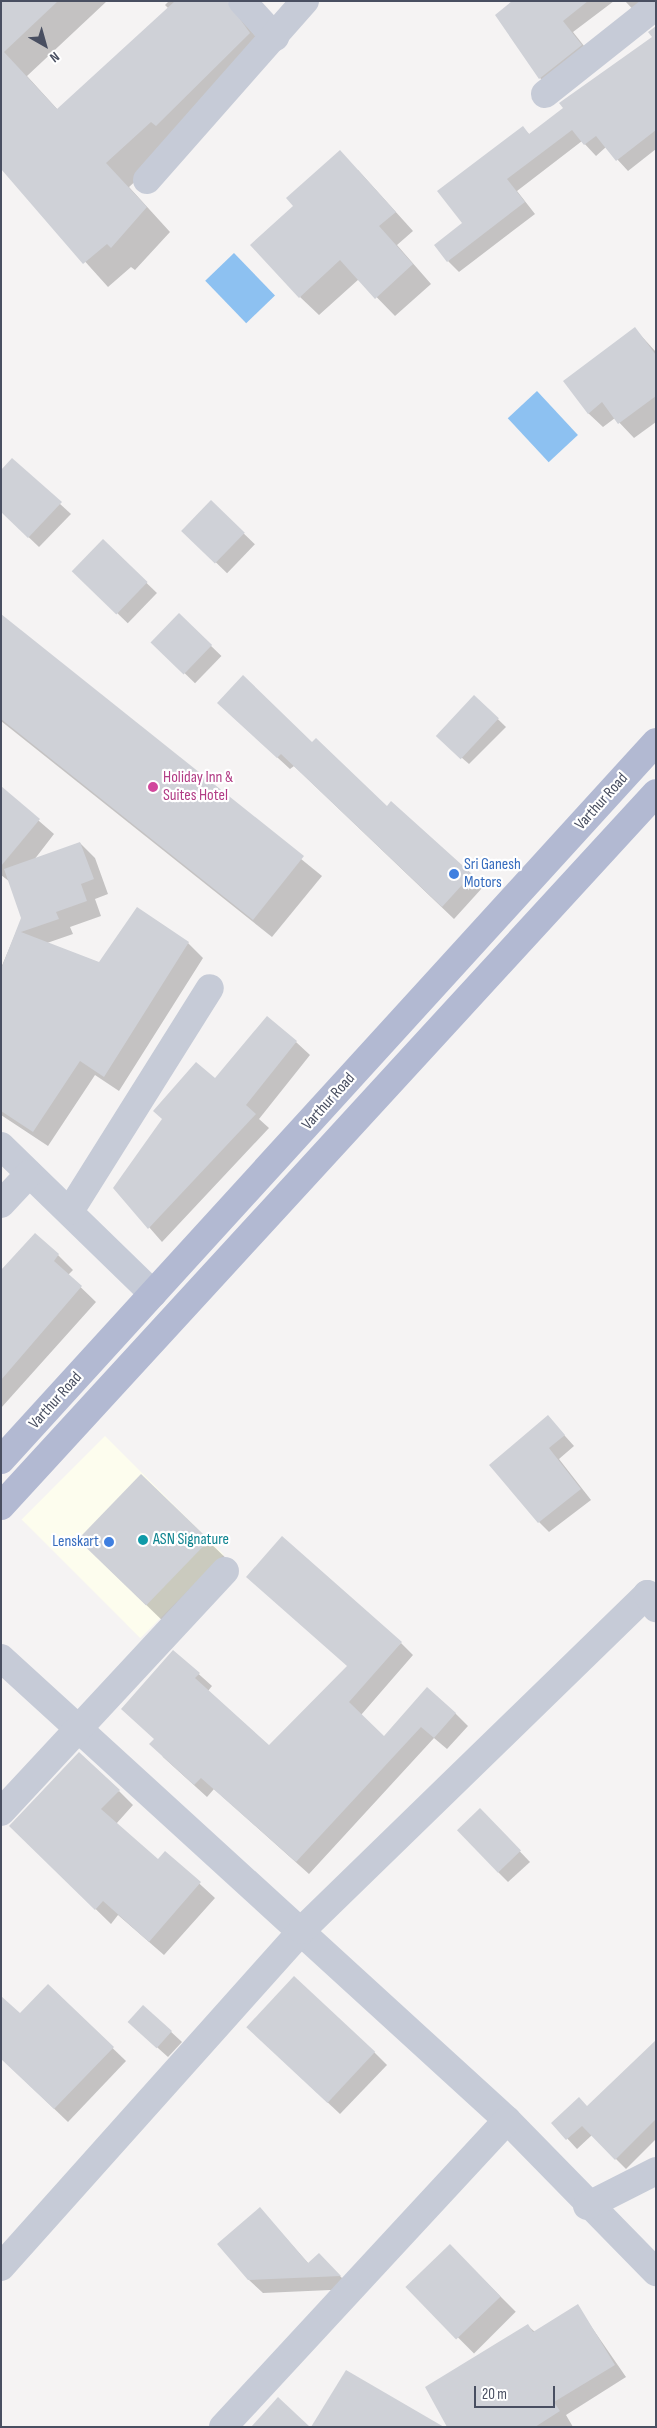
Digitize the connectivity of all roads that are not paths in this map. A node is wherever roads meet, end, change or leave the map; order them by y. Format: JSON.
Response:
{"nodes":[{"id":1,"x":242,"y":1,"type":"edge"},
{"id":2,"x":305,"y":1,"type":"edge"},
{"id":3,"x":656,"y":6,"type":"edge"},
{"id":4,"x":275,"y":37,"type":"junction"},
{"id":5,"x":544,"y":94,"type":"dead end"},
{"id":6,"x":148,"y":180,"type":"dead end"},
{"id":7,"x":656,"y":742,"type":"edge"},
{"id":8,"x":656,"y":793,"type":"edge"},
{"id":9,"x":210,"y":988,"type":"dead end"},
{"id":10,"x":1,"y":1146,"type":"edge"},
{"id":11,"x":29,"y":1174,"type":"junction"},
{"id":12,"x":1,"y":1204,"type":"edge"},
{"id":13,"x":70,"y":1211,"type":"junction"},
{"id":14,"x":153,"y":1294,"type":"junction"},
{"id":15,"x":1,"y":1460,"type":"edge"},
{"id":16,"x":1,"y":1506,"type":"edge"},
{"id":17,"x":225,"y":1571,"type":"dead end"},
{"id":18,"x":656,"y":1608,"type":"edge"},
{"id":19,"x":1,"y":1658,"type":"edge"},
{"id":20,"x":77,"y":1729,"type":"junction"},
{"id":21,"x":1,"y":1812,"type":"edge"},
{"id":22,"x":302,"y":1930,"type":"junction"},
{"id":23,"x":507,"y":2120,"type":"junction"},
{"id":24,"x":656,"y":2171,"type":"edge"},
{"id":25,"x":588,"y":2206,"type":"junction"},
{"id":26,"x":1,"y":2267,"type":"edge"},
{"id":27,"x":656,"y":2272,"type":"edge"},
{"id":28,"x":223,"y":2427,"type":"edge"}],
"edges":[{"from":1,"to":4,"type":"street"},
{"from":2,"to":4,"type":"street"},
{"from":3,"to":5,"type":"street"},
{"from":4,"to":6,"type":"street"},
{"from":7,"to":14,"type":"main road","name":"Varthur Road"},
{"from":8,"to":16,"type":"main road","name":"Varthur Road"},
{"from":9,"to":13,"type":"street"},
{"from":10,"to":11,"type":"street"},
{"from":11,"to":12,"type":"street"},
{"from":11,"to":13,"type":"street"},
{"from":13,"to":14,"type":"street"},
{"from":14,"to":15,"type":"main road","name":"Varthur Road"},
{"from":17,"to":20,"type":"street"},
{"from":18,"to":22,"type":"street"},
{"from":19,"to":20,"type":"street"},
{"from":20,"to":21,"type":"street"},
{"from":20,"to":22,"type":"street"},
{"from":22,"to":23,"type":"street"},
{"from":22,"to":26,"type":"street"},
{"from":23,"to":25,"type":"street"},
{"from":23,"to":28,"type":"street"},
{"from":24,"to":25,"type":"street"},
{"from":25,"to":27,"type":"street"}]}
